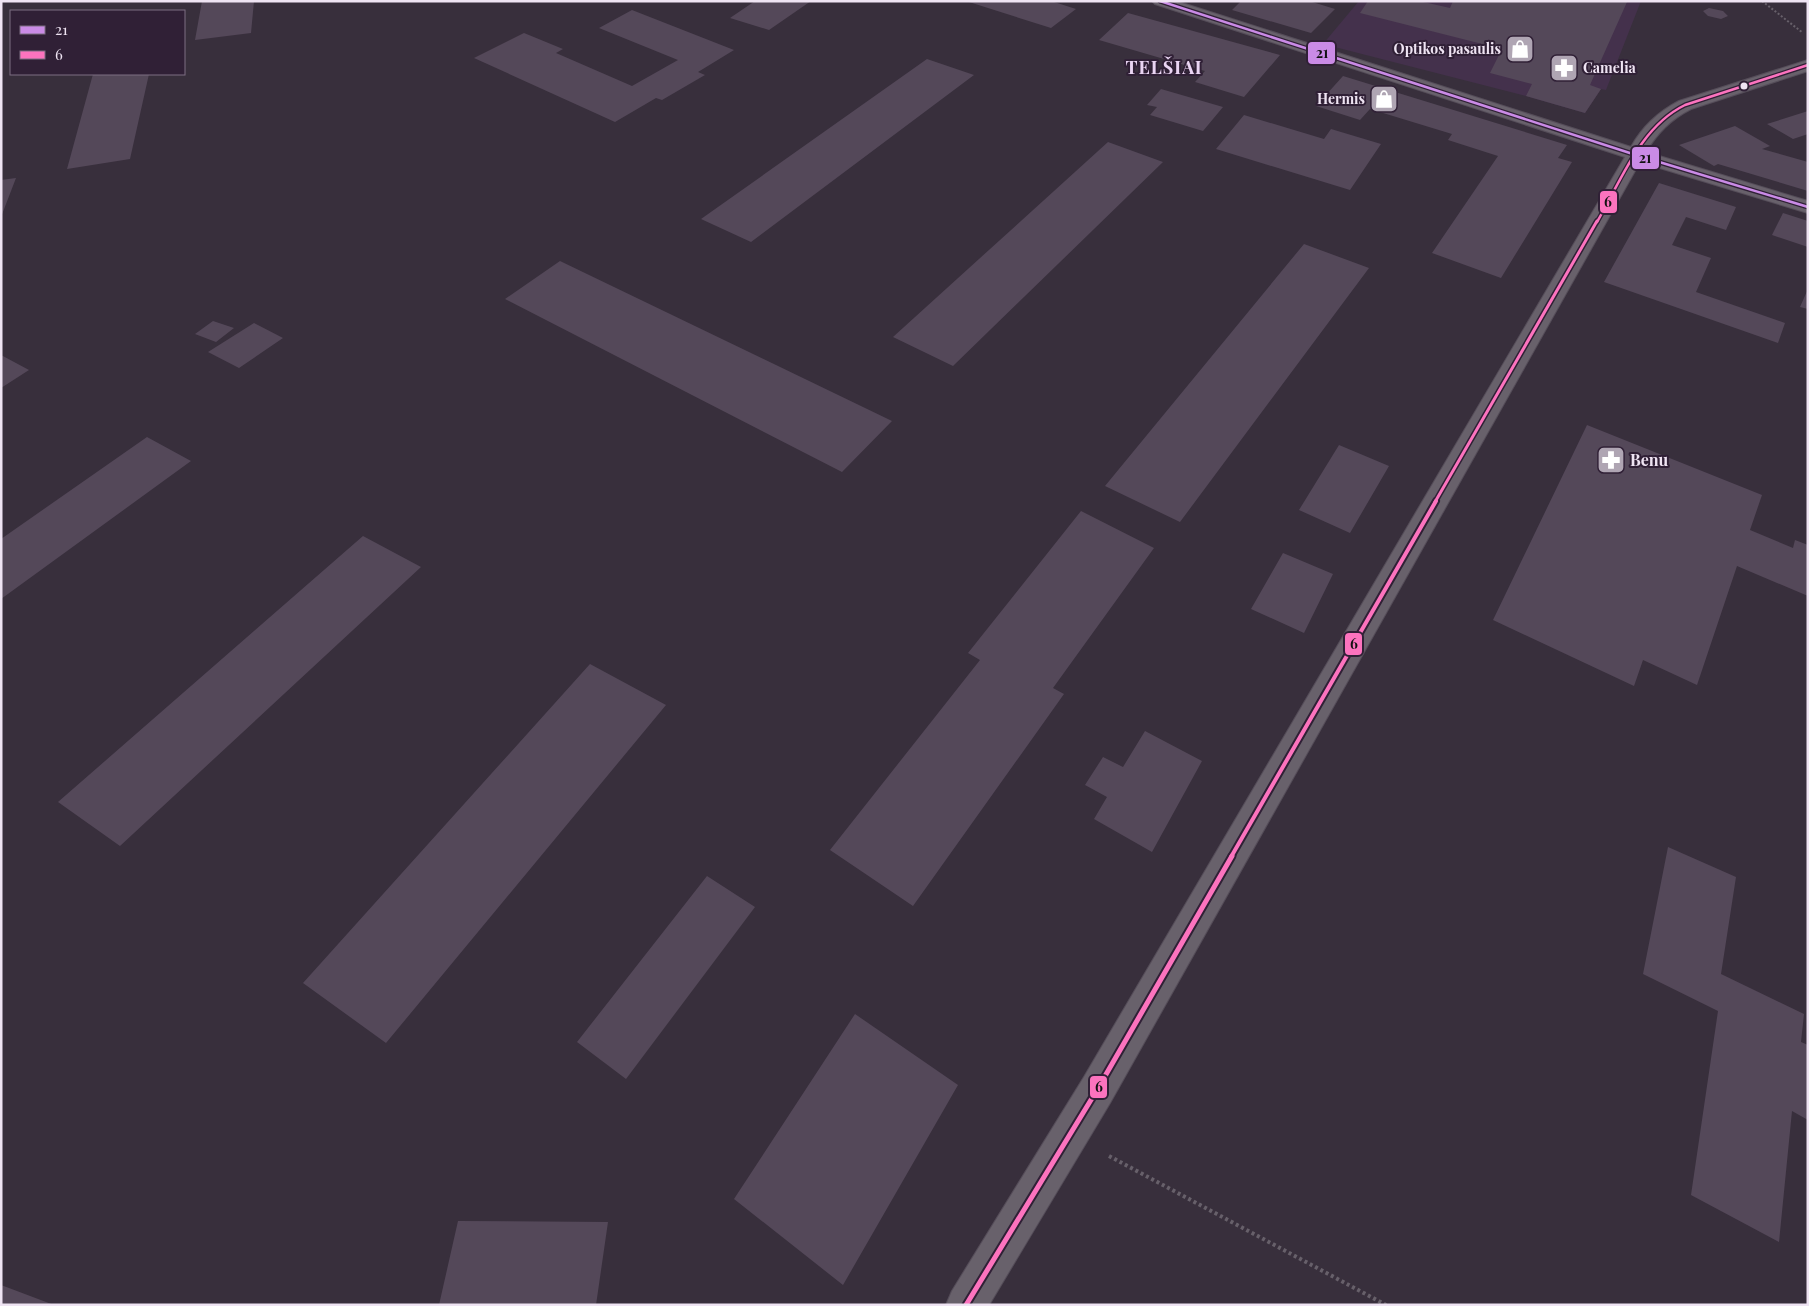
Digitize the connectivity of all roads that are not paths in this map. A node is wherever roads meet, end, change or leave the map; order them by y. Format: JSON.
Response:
{"nodes":[{"id":1,"x":1160,"y":1,"type":"edge"},
{"id":2,"x":1808,"y":65,"type":"edge"},
{"id":3,"x":1636,"y":155,"type":"junction"},
{"id":4,"x":1808,"y":207,"type":"edge"},
{"id":5,"x":966,"y":1305,"type":"edge"}],
"edges":[{"from":1,"to":3,"type":"street"},
{"from":2,"to":3,"type":"street"},
{"from":3,"to":4,"type":"street"},
{"from":3,"to":5,"type":"street"}]}
